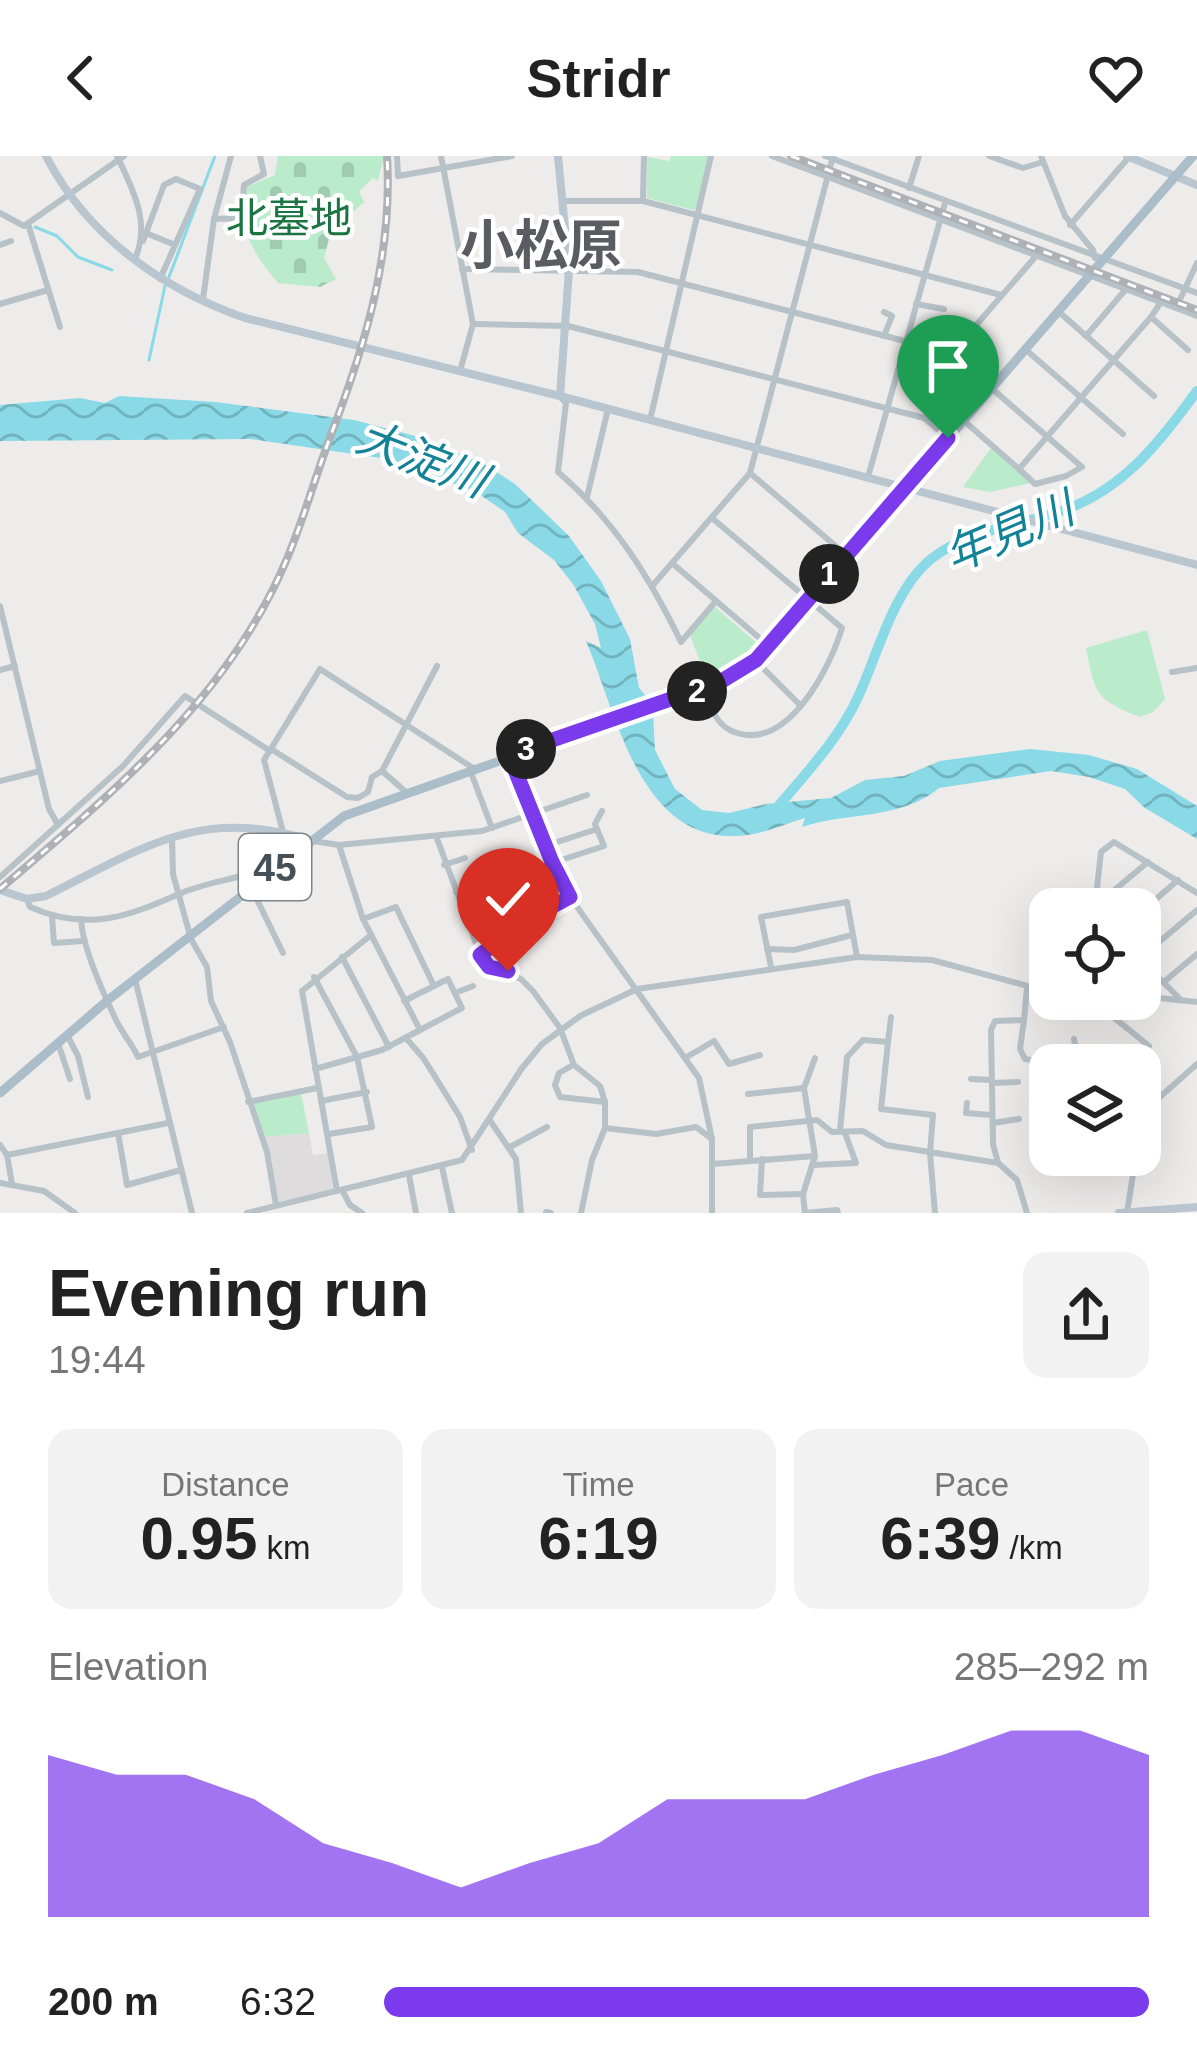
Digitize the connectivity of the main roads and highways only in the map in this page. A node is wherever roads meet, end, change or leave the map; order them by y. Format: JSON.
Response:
{"nodes":[{"id":1,"x":1192,"y":156,"type":"edge"},
{"id":2,"x":0,"y":1093,"type":"edge"}],
"edges":[{"from":1,"to":2,"type":"main road","number":"45"}]}
